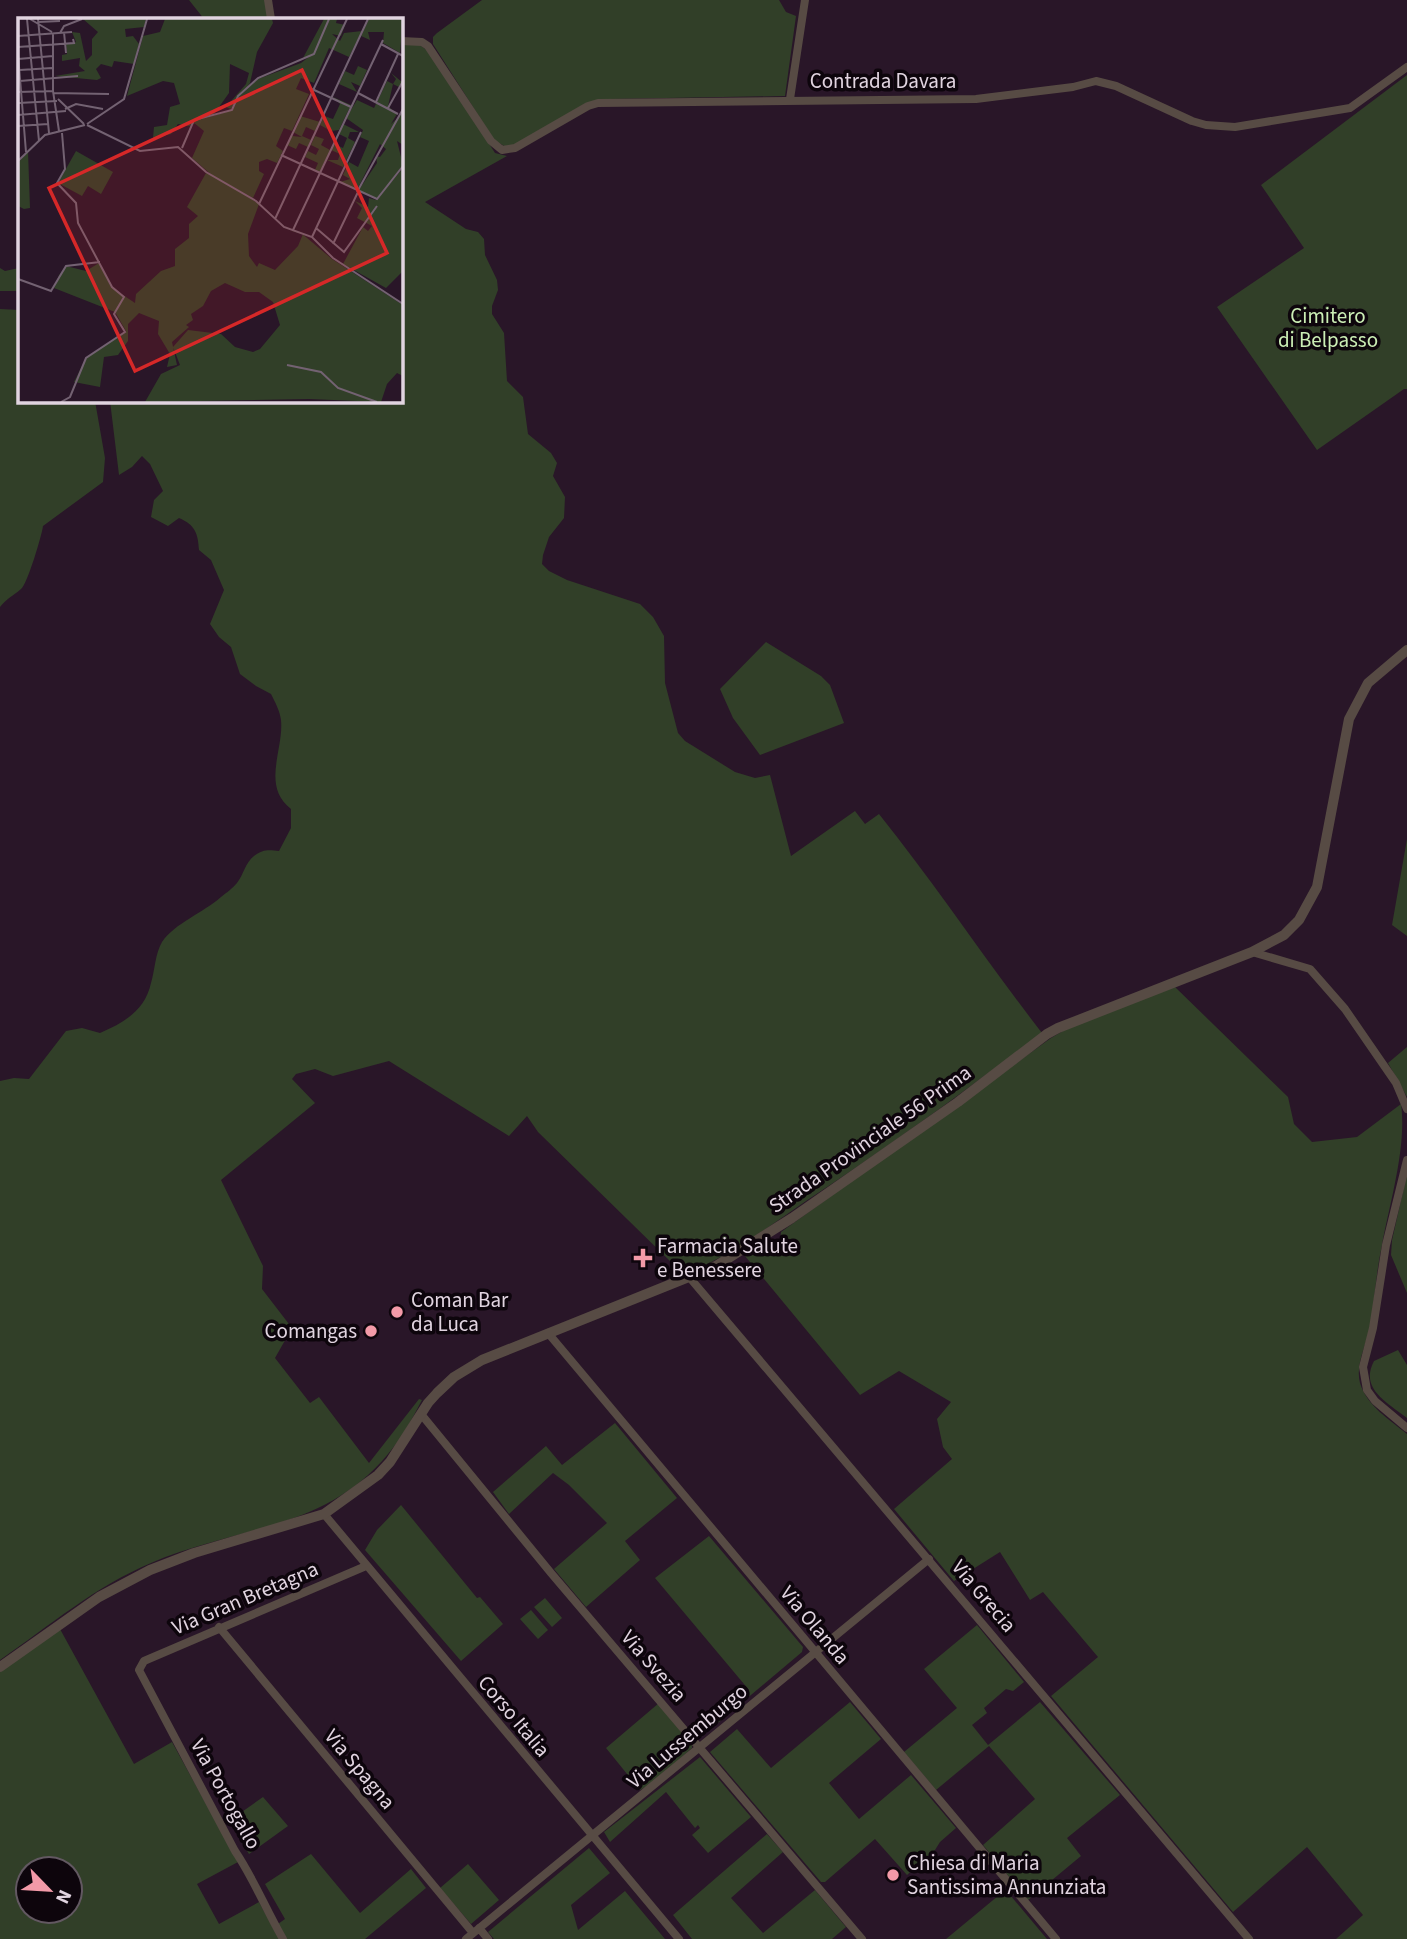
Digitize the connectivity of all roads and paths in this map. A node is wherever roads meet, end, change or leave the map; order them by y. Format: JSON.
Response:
{"nodes":[{"id":1,"x":268,"y":0,"type":"edge"},
{"id":2,"x":805,"y":0,"type":"edge"},
{"id":3,"x":271,"y":18,"type":"edge"},
{"id":4,"x":402,"y":41,"type":"edge"},
{"id":5,"x":1407,"y":67,"type":"edge"},
{"id":6,"x":790,"y":99,"type":"junction"},
{"id":7,"x":1407,"y":650,"type":"edge"},
{"id":8,"x":1252,"y":953,"type":"junction"},
{"id":9,"x":1407,"y":1109,"type":"edge"},
{"id":10,"x":1407,"y":1160,"type":"edge"},
{"id":11,"x":690,"y":1278,"type":"junction"},
{"id":12,"x":548,"y":1333,"type":"junction"},
{"id":13,"x":421,"y":1414,"type":"junction"},
{"id":14,"x":1407,"y":1428,"type":"edge"},
{"id":15,"x":324,"y":1514,"type":"junction"},
{"id":16,"x":929,"y":1559,"type":"junction"},
{"id":17,"x":366,"y":1566,"type":"junction"},
{"id":18,"x":219,"y":1627,"type":"junction"},
{"id":19,"x":815,"y":1652,"type":"junction"},
{"id":20,"x":141,"y":1666,"type":"joint"},
{"id":21,"x":0,"y":1667,"type":"edge"},
{"id":22,"x":701,"y":1747,"type":"junction"},
{"id":23,"x":592,"y":1836,"type":"junction"},
{"id":24,"x":476,"y":1930,"type":"junction"},
{"id":25,"x":283,"y":1939,"type":"edge"},
{"id":26,"x":466,"y":1939,"type":"edge"},
{"id":27,"x":488,"y":1939,"type":"edge"},
{"id":28,"x":679,"y":1939,"type":"edge"},
{"id":29,"x":862,"y":1939,"type":"edge"},
{"id":30,"x":1056,"y":1939,"type":"edge"},
{"id":31,"x":1249,"y":1939,"type":"edge"}],
"edges":[{"from":1,"to":3,"type":"street"},
{"from":2,"to":6,"type":"street"},
{"from":4,"to":6,"type":"street","name":"Contrada Davara"},
{"from":5,"to":6,"type":"street","name":"Contrada Davara"},
{"from":7,"to":8,"type":"street","name":"Strada Provinciale 56 Prima"},
{"from":8,"to":9,"type":"street"},
{"from":8,"to":11,"type":"street","name":"Strada Provinciale 56 Prima"},
{"from":10,"to":14,"type":"street"},
{"from":11,"to":12,"type":"street","name":"Strada Provinciale 56 Prima"},
{"from":11,"to":16,"type":"street","name":"Via Grecia"},
{"from":12,"to":13,"type":"street","name":"Strada Provinciale 56 Prima"},
{"from":12,"to":19,"type":"street","name":"Via Olanda"},
{"from":13,"to":15,"type":"street","name":"Strada Provinciale 56 Prima"},
{"from":13,"to":22,"type":"street","name":"Via Svezia"},
{"from":15,"to":17,"type":"street","name":"Corso Italia"},
{"from":15,"to":21,"type":"street","name":"Strada Provinciale 56 Prima"},
{"from":16,"to":19,"type":"street","name":"Via Lussemburgo"},
{"from":16,"to":31,"type":"street","name":"Via Grecia"},
{"from":17,"to":18,"type":"street","name":"Via Gran Bretagna"},
{"from":17,"to":23,"type":"street","name":"Corso Italia"},
{"from":18,"to":20,"type":"street","name":"Via Gran Bretagna"},
{"from":18,"to":24,"type":"street","name":"Via Spagna"},
{"from":19,"to":22,"type":"street","name":"Via Lussemburgo"},
{"from":19,"to":30,"type":"street","name":"Via Olanda"},
{"from":20,"to":25,"type":"street","name":"Via Portogallo"},
{"from":22,"to":23,"type":"street","name":"Via Lussemburgo"},
{"from":22,"to":29,"type":"street","name":"Via Svezia"},
{"from":23,"to":24,"type":"street","name":"Via Lussemburgo"},
{"from":23,"to":28,"type":"street","name":"Corso Italia"},
{"from":24,"to":26,"type":"street","name":"Via Lussemburgo"},
{"from":24,"to":27,"type":"street","name":"Via Spagna"}]}
